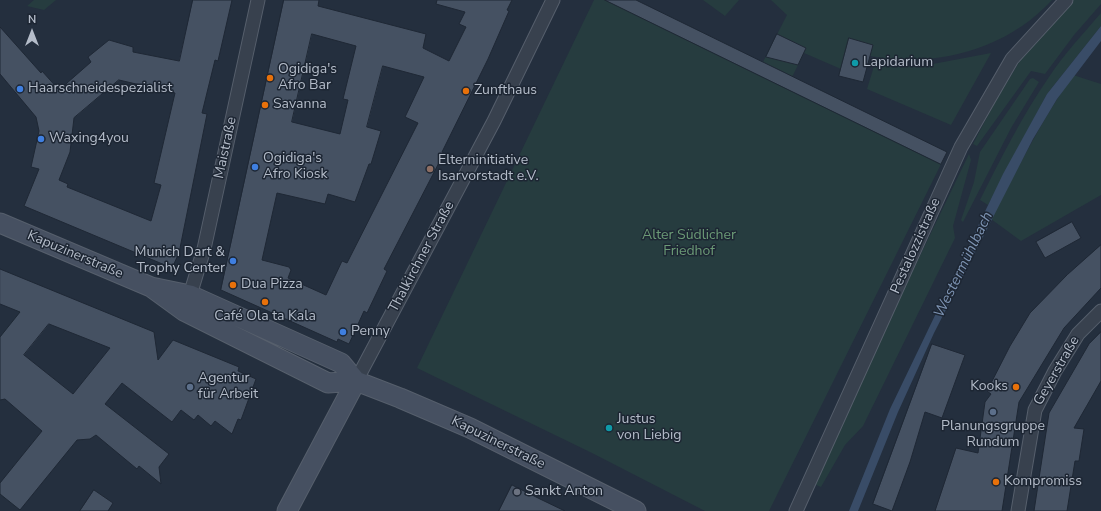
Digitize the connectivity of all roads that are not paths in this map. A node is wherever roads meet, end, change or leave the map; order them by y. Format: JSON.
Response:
{"nodes":[{"id":1,"x":258,"y":0,"type":"edge"},
{"id":2,"x":553,"y":0,"type":"edge"},
{"id":3,"x":1066,"y":0,"type":"edge"},
{"id":4,"x":0,"y":223,"type":"edge"},
{"id":5,"x":151,"y":287,"type":"junction"},
{"id":6,"x":190,"y":295,"type":"junction"},
{"id":7,"x":1101,"y":312,"type":"edge"},
{"id":8,"x":356,"y":381,"type":"junction"},
{"id":9,"x":287,"y":511,"type":"edge"},
{"id":10,"x":636,"y":511,"type":"edge"},
{"id":11,"x":796,"y":511,"type":"edge"},
{"id":12,"x":1018,"y":511,"type":"edge"}],
"edges":[{"from":1,"to":6,"type":"street","name":"Maistraße"},
{"from":2,"to":8,"type":"street","name":"Thalkirchner Straße"},
{"from":3,"to":11,"type":"street","name":"Pestalozzistraße"},
{"from":4,"to":5,"type":"main road","name":"Kapuzinerstraße"},
{"from":5,"to":6,"type":"main road","name":"Kapuzinerstraße"},
{"from":5,"to":8,"type":"main road","name":"Kapuzinerstraße"},
{"from":6,"to":8,"type":"main road","name":"Kapuzinerstraße"},
{"from":7,"to":12,"type":"street","name":"Geyerstraße"},
{"from":8,"to":9,"type":"main road","name":"Thalkirchner Straße"},
{"from":8,"to":10,"type":"main road","name":"Kapuzinerstraße"}]}
